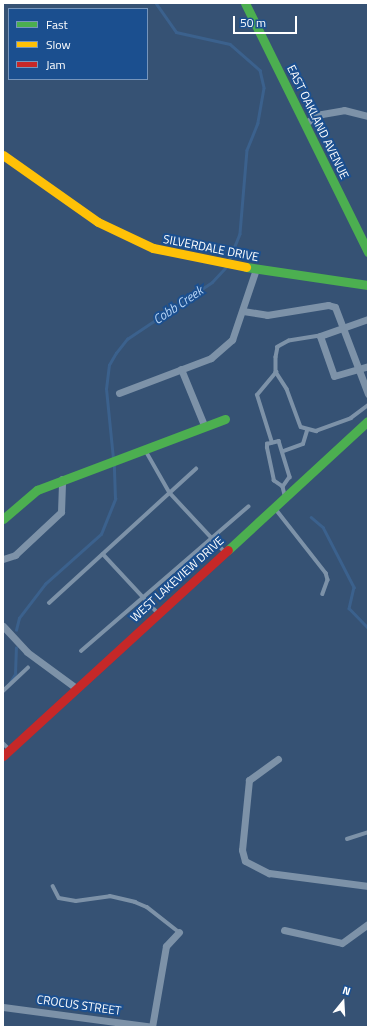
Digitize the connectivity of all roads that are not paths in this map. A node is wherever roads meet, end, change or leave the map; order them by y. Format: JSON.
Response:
{"nodes":[{"id":1,"x":245,"y":3,"type":"edge"},
{"id":2,"x":368,"y":116,"type":"edge"},
{"id":3,"x":305,"y":123,"type":"junction"},
{"id":4,"x":3,"y":155,"type":"edge"},
{"id":5,"x":368,"y":252,"type":"edge"},
{"id":6,"x":256,"y":269,"type":"junction"},
{"id":7,"x":368,"y":285,"type":"edge"},
{"id":8,"x":243,"y":312,"type":"junction"},
{"id":9,"x":368,"y":318,"type":"edge"},
{"id":10,"x":344,"y":326,"type":"junction"},
{"id":11,"x":320,"y":336,"type":"junction"},
{"id":12,"x":368,"y":366,"type":"edge"},
{"id":13,"x":181,"y":369,"type":"junction"},
{"id":14,"x":360,"y":369,"type":"junction"},
{"id":15,"x":276,"y":372,"type":"junction"},
{"id":16,"x":119,"y":393,"type":"dead end"},
{"id":17,"x":368,"y":394,"type":"edge"},
{"id":18,"x":368,"y":405,"type":"edge"},
{"id":19,"x":225,"y":418,"type":"dead end"},
{"id":20,"x":368,"y":421,"type":"edge"},
{"id":21,"x":204,"y":425,"type":"junction"},
{"id":22,"x":307,"y":431,"type":"junction"},
{"id":23,"x":272,"y":443,"type":"junction"},
{"id":24,"x":145,"y":448,"type":"junction"},
{"id":25,"x":284,"y":451,"type":"junction"},
{"id":26,"x":196,"y":469,"type":"dead end"},
{"id":27,"x":62,"y":479,"type":"junction"},
{"id":28,"x":284,"y":492,"type":"junction"},
{"id":29,"x":170,"y":493,"type":"junction"},
{"id":30,"x":248,"y":507,"type":"dead end"},
{"id":31,"x":274,"y":507,"type":"junction"},
{"id":32,"x":3,"y":519,"type":"edge"},
{"id":33,"x":212,"y":538,"type":"junction"},
{"id":34,"x":225,"y":552,"type":"junction"},
{"id":35,"x":103,"y":554,"type":"junction"},
{"id":36,"x":3,"y":559,"type":"edge"},
{"id":37,"x":323,"y":594,"type":"dead end"},
{"id":38,"x":144,"y":597,"type":"junction"},
{"id":39,"x":49,"y":603,"type":"dead end"},
{"id":40,"x":158,"y":612,"type":"junction"},
{"id":41,"x":3,"y":626,"type":"edge"},
{"id":42,"x":81,"y":651,"type":"dead end"},
{"id":43,"x":28,"y":668,"type":"dead end"},
{"id":44,"x":76,"y":688,"type":"junction"},
{"id":45,"x":3,"y":691,"type":"edge"},
{"id":46,"x":5,"y":750,"type":"edge"},
{"id":47,"x":278,"y":759,"type":"dead end"},
{"id":48,"x":368,"y":832,"type":"edge"},
{"id":49,"x":347,"y":839,"type":"dead end"},
{"id":50,"x":53,"y":886,"type":"dead end"},
{"id":51,"x":368,"y":886,"type":"edge"},
{"id":52,"x":368,"y":924,"type":"edge"},
{"id":53,"x":284,"y":930,"type":"dead end"},
{"id":54,"x":179,"y":932,"type":"joint"},
{"id":55,"x":3,"y":1007,"type":"edge"},
{"id":56,"x":152,"y":1027,"type":"edge"}],
"edges":[{"from":1,"to":3,"type":"street","name":"EAST OAKLAND AVENUE"},
{"from":2,"to":3,"type":"street"},
{"from":3,"to":5,"type":"street","name":"EAST OAKLAND AVENUE"},
{"from":4,"to":6,"type":"street","name":"SILVERDALE DRIVE"},
{"from":6,"to":7,"type":"street","name":"SILVERDALE DRIVE"},
{"from":6,"to":8,"type":"street"},
{"from":8,"to":10,"type":"street"},
{"from":8,"to":13,"type":"street"},
{"from":9,"to":10,"type":"street"},
{"from":10,"to":11,"type":"street"},
{"from":10,"to":14,"type":"street"},
{"from":11,"to":14,"type":"street"},
{"from":11,"to":15,"type":"lane"},
{"from":12,"to":14,"type":"street"},
{"from":13,"to":16,"type":"street"},
{"from":13,"to":21,"type":"street"},
{"from":14,"to":17,"type":"street"},
{"from":15,"to":22,"type":"lane"},
{"from":15,"to":23,"type":"lane"},
{"from":18,"to":22,"type":"lane"},
{"from":19,"to":21,"type":"street"},
{"from":20,"to":28,"type":"street","name":"WEST LAKEVIEW DRIVE"},
{"from":21,"to":24,"type":"street"},
{"from":22,"to":25,"type":"lane"},
{"from":23,"to":25,"type":"lane"},
{"from":23,"to":28,"type":"lane"},
{"from":24,"to":27,"type":"street"},
{"from":24,"to":29,"type":"lane"},
{"from":25,"to":28,"type":"lane"},
{"from":26,"to":29,"type":"lane"},
{"from":27,"to":32,"type":"street"},
{"from":27,"to":36,"type":"street"},
{"from":28,"to":31,"type":"street","name":"WEST LAKEVIEW DRIVE"},
{"from":29,"to":33,"type":"lane"},
{"from":29,"to":35,"type":"lane"},
{"from":30,"to":33,"type":"lane"},
{"from":31,"to":34,"type":"street","name":"WEST LAKEVIEW DRIVE"},
{"from":31,"to":37,"type":"lane"},
{"from":33,"to":34,"type":"lane"},
{"from":33,"to":38,"type":"lane"},
{"from":34,"to":40,"type":"street","name":"WEST LAKEVIEW DRIVE"},
{"from":35,"to":38,"type":"lane"},
{"from":35,"to":39,"type":"lane"},
{"from":38,"to":40,"type":"lane"},
{"from":38,"to":42,"type":"lane"},
{"from":40,"to":44,"type":"street","name":"WEST LAKEVIEW DRIVE"},
{"from":41,"to":44,"type":"street"},
{"from":43,"to":45,"type":"lane"},
{"from":44,"to":46,"type":"street","name":"WEST LAKEVIEW DRIVE"},
{"from":47,"to":51,"type":"street"},
{"from":48,"to":49,"type":"lane"},
{"from":50,"to":54,"type":"lane"},
{"from":52,"to":53,"type":"street"},
{"from":54,"to":56,"type":"street"},
{"from":55,"to":56,"type":"street","name":"CROCUS STREET"}]}
